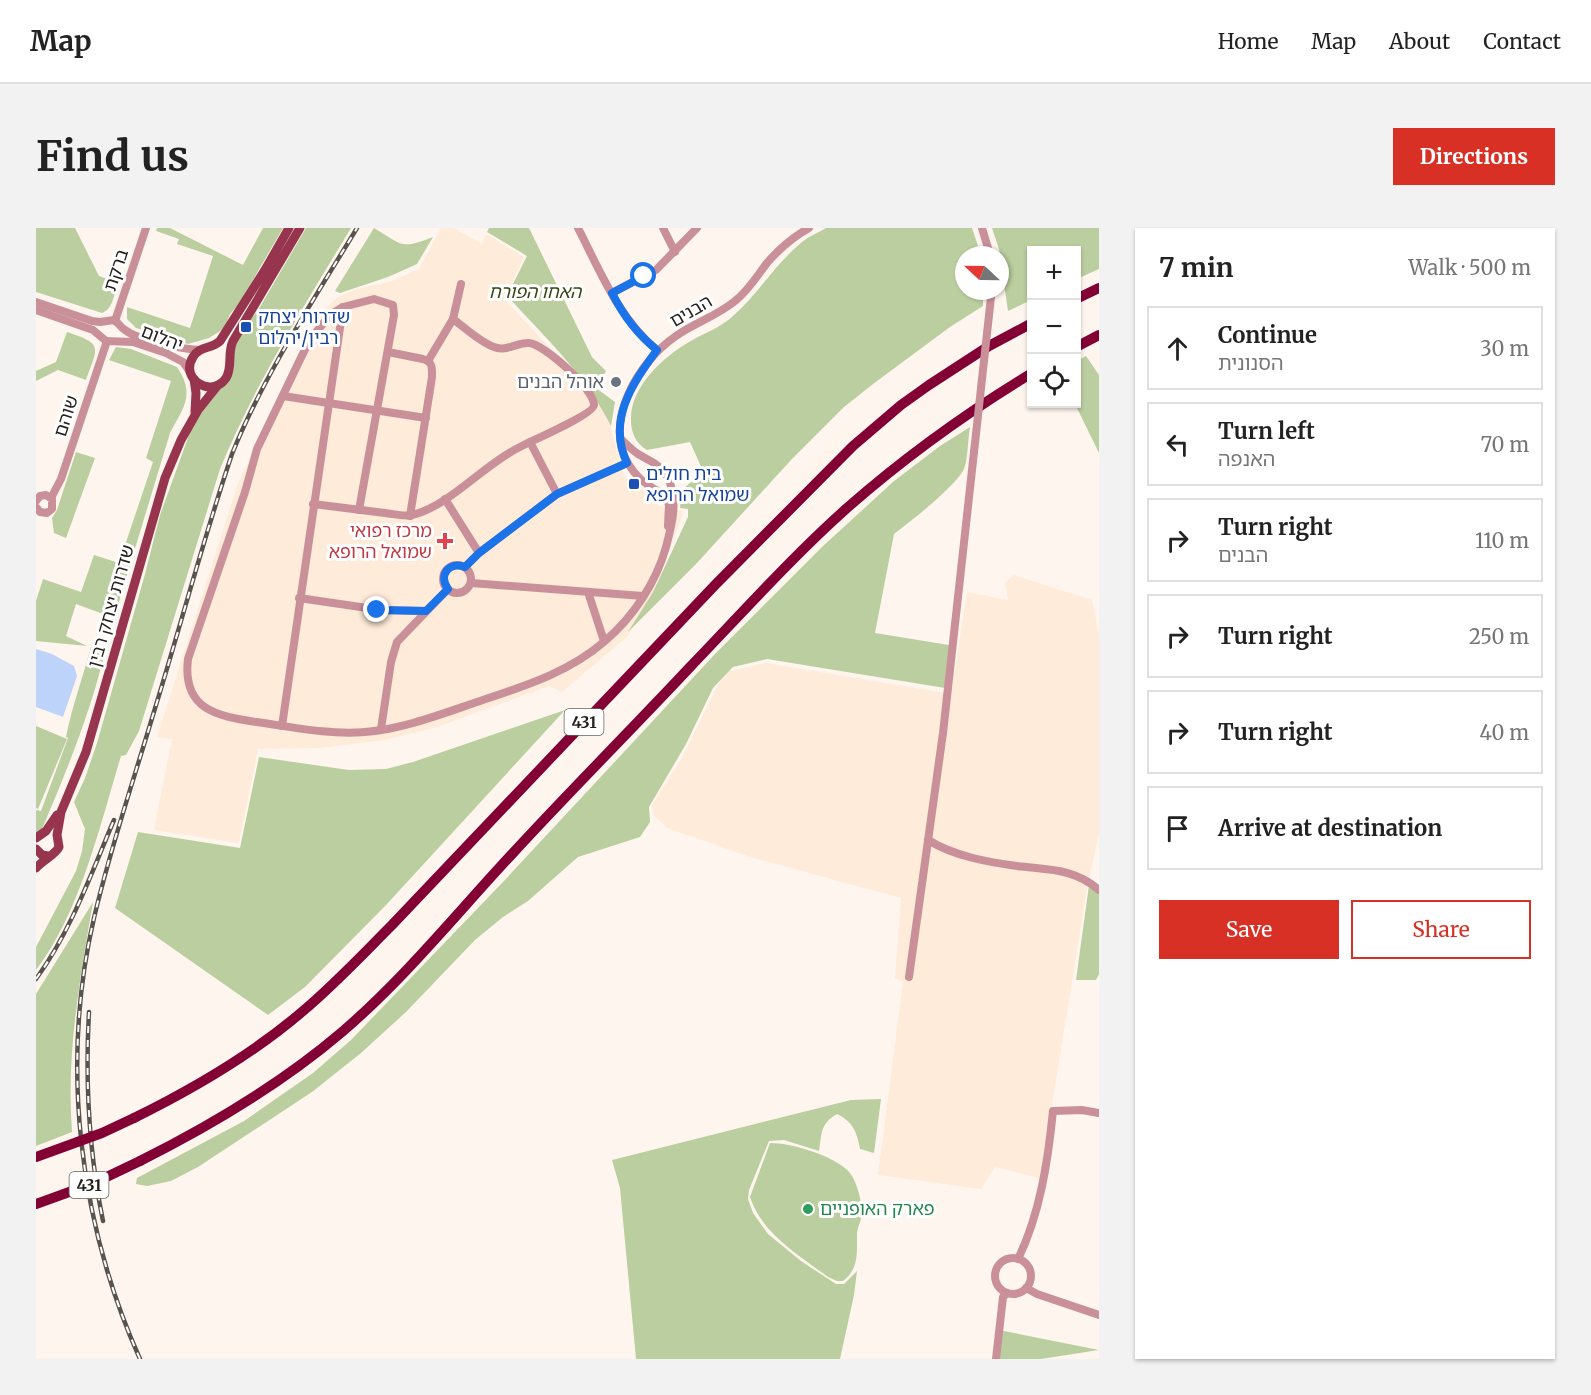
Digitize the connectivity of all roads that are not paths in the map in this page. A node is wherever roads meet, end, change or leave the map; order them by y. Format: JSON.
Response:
{"nodes":[{"id":1,"x":146,"y":228,"type":"edge"},
{"id":2,"x":289,"y":228,"type":"edge"},
{"id":3,"x":300,"y":228,"type":"edge"},
{"id":4,"x":578,"y":228,"type":"edge"},
{"id":5,"x":663,"y":228,"type":"edge"},
{"id":6,"x":697,"y":228,"type":"edge"},
{"id":7,"x":809,"y":228,"type":"edge"},
{"id":8,"x":982,"y":228,"type":"edge"},
{"id":9,"x":987,"y":246,"type":"edge"},
{"id":10,"x":675,"y":252,"type":"junction"},
{"id":11,"x":461,"y":284,"type":"dead end"},
{"id":12,"x":1099,"y":288,"type":"edge"},
{"id":13,"x":612,"y":293,"type":"junction"},
{"id":14,"x":1081,"y":297,"type":"edge"},
{"id":15,"x":990,"y":300,"type":"edge"},
{"id":16,"x":36,"y":302,"type":"edge"},
{"id":17,"x":343,"y":307,"type":"junction"},
{"id":18,"x":36,"y":310,"type":"edge"},
{"id":19,"x":453,"y":319,"type":"junction"},
{"id":20,"x":115,"y":321,"type":"junction"},
{"id":21,"x":105,"y":322,"type":"junction"},
{"id":22,"x":1027,"y":326,"type":"edge"},
{"id":23,"x":122,"y":328,"type":"junction"},
{"id":24,"x":1099,"y":335,"type":"edge"},
{"id":25,"x":104,"y":339,"type":"junction"},
{"id":26,"x":118,"y":340,"type":"junction"},
{"id":27,"x":1081,"y":345,"type":"edge"},
{"id":28,"x":204,"y":349,"type":"junction"},
{"id":29,"x":657,"y":350,"type":"junction"},
{"id":30,"x":388,"y":352,"type":"junction"},
{"id":31,"x":428,"y":360,"type":"junction"},
{"id":32,"x":229,"y":364,"type":"junction"},
{"id":33,"x":192,"y":376,"type":"junction"},
{"id":34,"x":1027,"y":376,"type":"edge"},
{"id":35,"x":218,"y":385,"type":"junction"},
{"id":36,"x":283,"y":396,"type":"junction"},
{"id":37,"x":329,"y":405,"type":"junction"},
{"id":38,"x":377,"y":411,"type":"junction"},
{"id":39,"x":194,"y":417,"type":"junction"},
{"id":40,"x":426,"y":418,"type":"junction"},
{"id":41,"x":621,"y":439,"type":"junction"},
{"id":42,"x":530,"y":442,"type":"junction"},
{"id":43,"x":627,"y":463,"type":"junction"},
{"id":44,"x":557,"y":494,"type":"junction"},
{"id":45,"x":51,"y":498,"type":"junction"},
{"id":46,"x":445,"y":499,"type":"junction"},
{"id":47,"x":37,"y":504,"type":"edge"},
{"id":48,"x":313,"y":504,"type":"junction"},
{"id":49,"x":359,"y":510,"type":"junction"},
{"id":50,"x":671,"y":511,"type":"junction"},
{"id":51,"x":410,"y":516,"type":"junction"},
{"id":52,"x":479,"y":553,"type":"junction"},
{"id":53,"x":465,"y":567,"type":"junction"},
{"id":54,"x":471,"y":583,"type":"junction"},
{"id":55,"x":448,"y":589,"type":"junction"},
{"id":56,"x":588,"y":592,"type":"junction"},
{"id":57,"x":643,"y":596,"type":"junction"},
{"id":58,"x":299,"y":598,"type":"junction"},
{"id":59,"x":426,"y":611,"type":"junction"},
{"id":60,"x":604,"y":641,"type":"junction"},
{"id":61,"x":282,"y":726,"type":"junction"},
{"id":62,"x":381,"y":729,"type":"junction"},
{"id":63,"x":63,"y":805,"type":"junction"},
{"id":64,"x":46,"y":831,"type":"junction"},
{"id":65,"x":57,"y":836,"type":"junction"},
{"id":66,"x":36,"y":838,"type":"edge"},
{"id":67,"x":928,"y":840,"type":"junction"},
{"id":68,"x":36,"y":852,"type":"edge"},
{"id":69,"x":48,"y":856,"type":"junction"},
{"id":70,"x":36,"y":868,"type":"edge"},
{"id":71,"x":1099,"y":890,"type":"edge"},
{"id":72,"x":909,"y":977,"type":"dead end"},
{"id":73,"x":1099,"y":1113,"type":"edge"},
{"id":74,"x":36,"y":1157,"type":"edge"},
{"id":75,"x":36,"y":1204,"type":"edge"},
{"id":76,"x":1018,"y":1259,"type":"junction"},
{"id":77,"x":1026,"y":1288,"type":"junction"},
{"id":78,"x":1007,"y":1293,"type":"junction"},
{"id":79,"x":1099,"y":1315,"type":"edge"},
{"id":80,"x":996,"y":1359,"type":"edge"}],
"edges":[{"from":1,"to":20,"type":"street","name":"ברקת"},
{"from":2,"to":28,"type":"main road"},
{"from":3,"to":32,"type":"main road"},
{"from":4,"to":13,"type":"street"},
{"from":5,"to":10,"type":"street"},
{"from":6,"to":10,"type":"street"},
{"from":7,"to":29,"type":"street","name":"הבנים"},
{"from":8,"to":9,"type":"street"},
{"from":10,"to":13,"type":"street"},
{"from":11,"to":19,"type":"street"},
{"from":12,"to":14,"type":"highway"},
{"from":13,"to":29,"type":"street"},
{"from":15,"to":67,"type":"street","bridge":true},
{"from":16,"to":21,"type":"street"},
{"from":17,"to":30,"type":"street"},
{"from":17,"to":36,"type":"street"},
{"from":17,"to":37,"type":"street"},
{"from":18,"to":25,"type":"street"},
{"from":19,"to":31,"type":"street"},
{"from":19,"to":42,"type":"street"},
{"from":20,"to":21,"type":"street"},
{"from":20,"to":23,"type":"street"},
{"from":21,"to":25,"type":"street"},
{"from":22,"to":74,"type":"highway","number":"431","bridge":true},
{"from":23,"to":26,"type":"street"},
{"from":23,"to":28,"type":"street","name":"יהלום"},
{"from":24,"to":27,"type":"highway"},
{"from":25,"to":26,"type":"street"},
{"from":25,"to":45,"type":"street","name":"שוהם"},
{"from":26,"to":33,"type":"street","name":"יהלום"},
{"from":28,"to":32,"type":"main road"},
{"from":28,"to":33,"type":"main road"},
{"from":29,"to":41,"type":"street","name":"הבנים"},
{"from":30,"to":31,"type":"street"},
{"from":30,"to":38,"type":"street"},
{"from":31,"to":40,"type":"street"},
{"from":32,"to":35,"type":"main road"},
{"from":33,"to":35,"type":"main road"},
{"from":33,"to":39,"type":"main road","name":"שדרות יצחק רבין"},
{"from":34,"to":75,"type":"highway","number":"431","bridge":true},
{"from":35,"to":39,"type":"main road","name":"שדרות יצחק רבין"},
{"from":36,"to":37,"type":"street"},
{"from":36,"to":61,"type":"street"},
{"from":37,"to":38,"type":"street"},
{"from":37,"to":48,"type":"street"},
{"from":38,"to":40,"type":"street"},
{"from":38,"to":49,"type":"street"},
{"from":39,"to":63,"type":"main road","name":"שדרות יצחק רבין"},
{"from":40,"to":51,"type":"street"},
{"from":41,"to":43,"type":"street","name":"הבנים"},
{"from":41,"to":50,"type":"street"},
{"from":42,"to":44,"type":"street"},
{"from":42,"to":46,"type":"street"},
{"from":43,"to":44,"type":"street"},
{"from":43,"to":50,"type":"street","name":"הבנים"},
{"from":44,"to":52,"type":"street"},
{"from":45,"to":47,"type":"street"},
{"from":45,"to":47,"type":"street"},
{"from":46,"to":51,"type":"street"},
{"from":46,"to":52,"type":"street"},
{"from":48,"to":49,"type":"street"},
{"from":48,"to":58,"type":"street"},
{"from":49,"to":51,"type":"street"},
{"from":50,"to":57,"type":"street"},
{"from":52,"to":53,"type":"street"},
{"from":53,"to":54,"type":"street"},
{"from":53,"to":55,"type":"street"},
{"from":54,"to":55,"type":"street"},
{"from":54,"to":56,"type":"street"},
{"from":55,"to":59,"type":"street"},
{"from":56,"to":57,"type":"street"},
{"from":56,"to":60,"type":"street"},
{"from":57,"to":60,"type":"street"},
{"from":58,"to":59,"type":"street"},
{"from":58,"to":61,"type":"street"},
{"from":59,"to":62,"type":"street"},
{"from":60,"to":62,"type":"street"},
{"from":61,"to":62,"type":"street"},
{"from":63,"to":64,"type":"main road","name":"שדרות יצחק רבין"},
{"from":63,"to":65,"type":"main road","name":"שדרות יצחק רבין"},
{"from":64,"to":65,"type":"main road"},
{"from":64,"to":66,"type":"main road","name":"שדרות יצחק רבין"},
{"from":65,"to":69,"type":"main road","name":"שדרות יצחק רבין"},
{"from":67,"to":71,"type":"street"},
{"from":67,"to":72,"type":"street"},
{"from":68,"to":69,"type":"main road"},
{"from":69,"to":70,"type":"main road","name":"שדרות יצחק רבין"},
{"from":73,"to":76,"type":"street"},
{"from":76,"to":77,"type":"street"},
{"from":76,"to":78,"type":"street"},
{"from":77,"to":78,"type":"street"},
{"from":77,"to":79,"type":"street"},
{"from":78,"to":80,"type":"street"}]}
